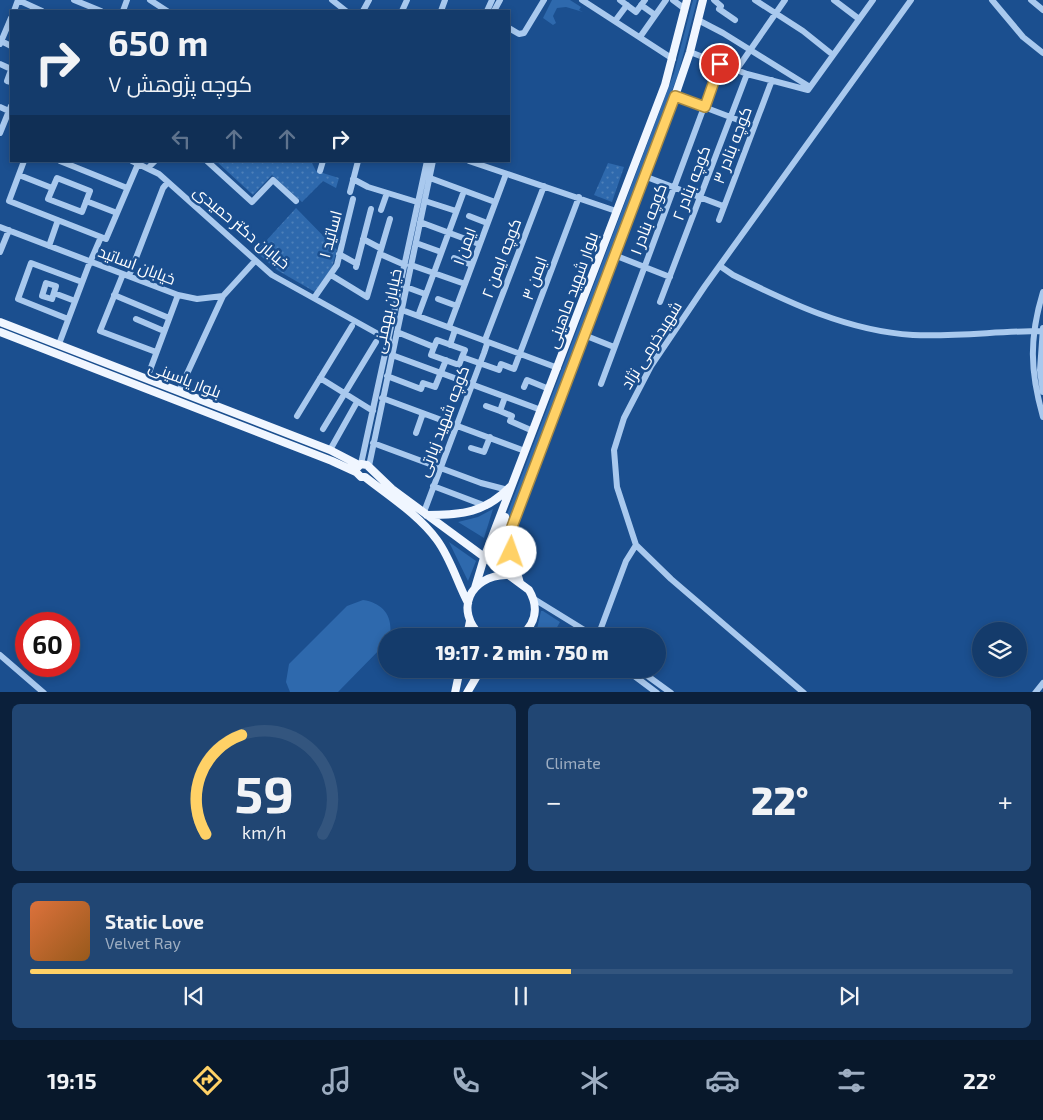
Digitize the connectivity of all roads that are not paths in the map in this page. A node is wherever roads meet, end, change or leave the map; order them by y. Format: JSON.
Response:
{"nodes":[{"id":1,"x":18,"y":0,"type":"edge"},
{"id":2,"x":74,"y":0,"type":"edge"},
{"id":3,"x":93,"y":0,"type":"edge"},
{"id":4,"x":150,"y":0,"type":"edge"},
{"id":5,"x":332,"y":0,"type":"edge"},
{"id":6,"x":544,"y":0,"type":"edge"},
{"id":7,"x":620,"y":0,"type":"edge"},
{"id":8,"x":666,"y":0,"type":"edge"},
{"id":9,"x":673,"y":0,"type":"edge"},
{"id":10,"x":687,"y":0,"type":"edge"},
{"id":11,"x":703,"y":0,"type":"edge"},
{"id":12,"x":714,"y":0,"type":"edge"},
{"id":13,"x":755,"y":0,"type":"edge"},
{"id":14,"x":785,"y":0,"type":"edge"},
{"id":15,"x":834,"y":0,"type":"edge"},
{"id":16,"x":873,"y":0,"type":"edge"},
{"id":17,"x":911,"y":0,"type":"edge"},
{"id":18,"x":992,"y":0,"type":"edge"},
{"id":19,"x":1031,"y":0,"type":"edge"},
{"id":20,"x":587,"y":1,"type":"edge"},
{"id":21,"x":643,"y":2,"type":"edge"},
{"id":22,"x":627,"y":5,"type":"junction"},
{"id":23,"x":89,"y":9,"type":"edge"},
{"id":24,"x":159,"y":9,"type":"edge"},
{"id":25,"x":685,"y":9,"type":"junction"},
{"id":26,"x":40,"y":10,"type":"edge"},
{"id":27,"x":345,"y":10,"type":"edge"},
{"id":28,"x":1043,"y":10,"type":"edge"},
{"id":29,"x":775,"y":14,"type":"junction"},
{"id":30,"x":655,"y":15,"type":"junction"},
{"id":31,"x":859,"y":19,"type":"junction"},
{"id":32,"x":698,"y":20,"type":"junction"},
{"id":33,"x":735,"y":20,"type":"dead end"},
{"id":34,"x":10,"y":21,"type":"edge"},
{"id":35,"x":615,"y":21,"type":"junction"},
{"id":36,"x":510,"y":29,"type":"edge"},
{"id":37,"x":640,"y":37,"type":"junction"},
{"id":38,"x":1,"y":43,"type":"edge"},
{"id":39,"x":750,"y":50,"type":"junction"},
{"id":40,"x":690,"y":52,"type":"junction"},
{"id":41,"x":1043,"y":53,"type":"edge"},
{"id":42,"x":833,"y":55,"type":"junction"},
{"id":43,"x":673,"y":59,"type":"junction"},
{"id":44,"x":720,"y":64,"type":"junction"},
{"id":45,"x":736,"y":70,"type":"junction"},
{"id":46,"x":10,"y":72,"type":"edge"},
{"id":47,"x":747,"y":74,"type":"junction"},
{"id":48,"x":772,"y":80,"type":"junction"},
{"id":49,"x":10,"y":82,"type":"edge"},
{"id":50,"x":809,"y":88,"type":"junction"},
{"id":51,"x":675,"y":96,"type":"junction"},
{"id":52,"x":0,"y":107,"type":"edge"},
{"id":53,"x":705,"y":107,"type":"junction"},
{"id":54,"x":10,"y":109,"type":"edge"},
{"id":55,"x":731,"y":117,"type":"junction"},
{"id":56,"x":754,"y":126,"type":"junction"},
{"id":57,"x":0,"y":133,"type":"edge"},
{"id":58,"x":24,"y":162,"type":"edge"},
{"id":59,"x":65,"y":162,"type":"edge"},
{"id":60,"x":207,"y":162,"type":"edge"},
{"id":61,"x":323,"y":162,"type":"edge"},
{"id":62,"x":358,"y":162,"type":"edge"},
{"id":63,"x":427,"y":162,"type":"edge"},
{"id":64,"x":434,"y":162,"type":"edge"},
{"id":65,"x":472,"y":162,"type":"edge"},
{"id":66,"x":142,"y":164,"type":"edge"},
{"id":67,"x":79,"y":165,"type":"edge"},
{"id":68,"x":320,"y":171,"type":"dead end"},
{"id":69,"x":506,"y":174,"type":"junction"},
{"id":70,"x":19,"y":176,"type":"junction"},
{"id":71,"x":644,"y":176,"type":"junction"},
{"id":72,"x":430,"y":178,"type":"junction"},
{"id":73,"x":353,"y":179,"type":"junction"},
{"id":74,"x":168,"y":182,"type":"junction"},
{"id":75,"x":544,"y":186,"type":"junction"},
{"id":76,"x":52,"y":188,"type":"junction"},
{"id":77,"x":128,"y":188,"type":"junction"},
{"id":78,"x":674,"y":188,"type":"junction"},
{"id":79,"x":464,"y":191,"type":"junction"},
{"id":80,"x":350,"y":192,"type":"dead end"},
{"id":81,"x":387,"y":193,"type":"junction"},
{"id":82,"x":579,"y":198,"type":"junction"},
{"id":83,"x":700,"y":198,"type":"junction"},
{"id":84,"x":353,"y":200,"type":"dead end"},
{"id":85,"x":86,"y":201,"type":"junction"},
{"id":86,"x":296,"y":201,"type":"dead end"},
{"id":87,"x":425,"y":201,"type":"junction"},
{"id":88,"x":417,"y":202,"type":"junction"},
{"id":89,"x":495,"y":202,"type":"junction"},
{"id":90,"x":723,"y":206,"type":"junction"},
{"id":91,"x":371,"y":209,"type":"dead end"},
{"id":92,"x":381,"y":210,"type":"dead end"},
{"id":93,"x":456,"y":211,"type":"junction"},
{"id":94,"x":616,"y":211,"type":"junction"},
{"id":95,"x":117,"y":213,"type":"junction"},
{"id":96,"x":469,"y":216,"type":"dead end"},
{"id":97,"x":390,"y":219,"type":"dead end"},
{"id":98,"x":58,"y":220,"type":"junction"},
{"id":99,"x":719,"y":220,"type":"dead end"},
{"id":100,"x":420,"y":222,"type":"junction"},
{"id":101,"x":487,"y":223,"type":"junction"},
{"id":102,"x":0,"y":227,"type":"edge"},
{"id":103,"x":9,"y":230,"type":"junction"},
{"id":104,"x":448,"y":232,"type":"junction"},
{"id":105,"x":101,"y":237,"type":"junction"},
{"id":106,"x":363,"y":239,"type":"junction"},
{"id":107,"x":416,"y":244,"type":"junction"},
{"id":108,"x":479,"y":244,"type":"junction"},
{"id":109,"x":49,"y":246,"type":"junction"},
{"id":110,"x":380,"y":251,"type":"junction"},
{"id":111,"x":0,"y":252,"type":"edge"},
{"id":112,"x":441,"y":252,"type":"junction"},
{"id":113,"x":339,"y":254,"type":"junction"},
{"id":114,"x":614,"y":255,"type":"junction"},
{"id":115,"x":454,"y":258,"type":"dead end"},
{"id":116,"x":255,"y":261,"type":"junction"},
{"id":117,"x":91,"y":262,"type":"junction"},
{"id":118,"x":408,"y":265,"type":"junction"},
{"id":119,"x":472,"y":265,"type":"junction"},
{"id":120,"x":720,"y":266,"type":"junction"},
{"id":121,"x":644,"y":267,"type":"junction"},
{"id":122,"x":433,"y":273,"type":"junction"},
{"id":123,"x":126,"y":275,"type":"junction"},
{"id":124,"x":331,"y":275,"type":"junction"},
{"id":125,"x":670,"y":277,"type":"junction"},
{"id":126,"x":82,"y":282,"type":"junction"},
{"id":127,"x":465,"y":284,"type":"junction"},
{"id":128,"x":406,"y":287,"type":"junction"},
{"id":129,"x":1043,"y":292,"type":"edge"},
{"id":130,"x":54,"y":293,"type":"dead end"},
{"id":131,"x":425,"y":294,"type":"junction"},
{"id":132,"x":114,"y":295,"type":"junction"},
{"id":133,"x":178,"y":295,"type":"junction"},
{"id":134,"x":223,"y":296,"type":"junction"},
{"id":135,"x":314,"y":298,"type":"junction"},
{"id":136,"x":438,"y":300,"type":"dead end"},
{"id":137,"x":74,"y":301,"type":"junction"},
{"id":138,"x":660,"y":302,"type":"dead end"},
{"id":139,"x":457,"y":306,"type":"junction"},
{"id":140,"x":402,"y":310,"type":"junction"},
{"id":141,"x":418,"y":316,"type":"junction"},
{"id":142,"x":68,"y":318,"type":"junction"},
{"id":143,"x":169,"y":318,"type":"junction"},
{"id":144,"x":136,"y":319,"type":"dead end"},
{"id":145,"x":0,"y":322,"type":"edge"},
{"id":146,"x":352,"y":326,"type":"dead end"},
{"id":147,"x":452,"y":328,"type":"junction"},
{"id":148,"x":1043,"y":329,"type":"edge"},
{"id":149,"x":164,"y":331,"type":"junction"},
{"id":150,"x":1033,"y":331,"type":"junction"},
{"id":151,"x":0,"y":332,"type":"edge"},
{"id":152,"x":397,"y":332,"type":"junction"},
{"id":153,"x":584,"y":335,"type":"junction"},
{"id":154,"x":389,"y":340,"type":"junction"},
{"id":155,"x":485,"y":340,"type":"junction"},
{"id":156,"x":376,"y":342,"type":"dead end"},
{"id":157,"x":59,"y":344,"type":"junction"},
{"id":158,"x":450,"y":344,"type":"junction"},
{"id":159,"x":434,"y":347,"type":"junction"},
{"id":160,"x":614,"y":347,"type":"junction"},
{"id":161,"x":156,"y":352,"type":"junction"},
{"id":162,"x":521,"y":354,"type":"junction"},
{"id":163,"x":392,"y":355,"type":"junction"},
{"id":164,"x":462,"y":357,"type":"junction"},
{"id":165,"x":446,"y":360,"type":"junction"},
{"id":166,"x":480,"y":364,"type":"junction"},
{"id":167,"x":558,"y":368,"type":"junction"},
{"id":168,"x":441,"y":372,"type":"junction"},
{"id":169,"x":387,"y":376,"type":"junction"},
{"id":170,"x":147,"y":378,"type":"junction"},
{"id":171,"x":320,"y":378,"type":"junction"},
{"id":172,"x":472,"y":384,"type":"junction"},
{"id":173,"x":601,"y":384,"type":"dead end"},
{"id":174,"x":524,"y":387,"type":"dead end"},
{"id":175,"x":550,"y":389,"type":"junction"},
{"id":176,"x":179,"y":391,"type":"junction"},
{"id":177,"x":1043,"y":392,"type":"edge"},
{"id":178,"x":345,"y":394,"type":"junction"},
{"id":179,"x":505,"y":397,"type":"junction"},
{"id":180,"x":382,"y":398,"type":"junction"},
{"id":181,"x":357,"y":402,"type":"junction"},
{"id":182,"x":486,"y":406,"type":"dead end"},
{"id":183,"x":541,"y":410,"type":"junction"},
{"id":184,"x":373,"y":411,"type":"junction"},
{"id":185,"x":500,"y":411,"type":"junction"},
{"id":186,"x":423,"y":413,"type":"junction"},
{"id":187,"x":296,"y":416,"type":"dead end"},
{"id":188,"x":1043,"y":417,"type":"edge"},
{"id":189,"x":458,"y":426,"type":"junction"},
{"id":190,"x":323,"y":430,"type":"dead end"},
{"id":191,"x":533,"y":431,"type":"junction"},
{"id":192,"x":416,"y":432,"type":"dead end"},
{"id":193,"x":490,"y":437,"type":"junction"},
{"id":194,"x":373,"y":443,"type":"junction"},
{"id":195,"x":471,"y":448,"type":"dead end"},
{"id":196,"x":330,"y":450,"type":"junction"},
{"id":197,"x":526,"y":451,"type":"junction"},
{"id":198,"x":363,"y":467,"type":"junction"},
{"id":199,"x":440,"y":468,"type":"junction"},
{"id":200,"x":434,"y":486,"type":"junction"},
{"id":201,"x":510,"y":487,"type":"junction"},
{"id":202,"x":486,"y":506,"type":"junction"},
{"id":203,"x":504,"y":508,"type":"junction"},
{"id":204,"x":425,"y":513,"type":"junction"},
{"id":205,"x":510,"y":532,"type":"junction"},
{"id":206,"x":636,"y":544,"type":"junction"},
{"id":207,"x":484,"y":558,"type":"junction"},
{"id":208,"x":506,"y":575,"type":"junction"},
{"id":209,"x":520,"y":583,"type":"junction"},
{"id":210,"x":475,"y":588,"type":"junction"},
{"id":211,"x":534,"y":599,"type":"junction"},
{"id":212,"x":468,"y":603,"type":"junction"},
{"id":213,"x":470,"y":621,"type":"junction"},
{"id":214,"x":469,"y":628,"type":"edge"},
{"id":215,"x":476,"y":628,"type":"edge"},
{"id":216,"x":527,"y":628,"type":"edge"},
{"id":217,"x":581,"y":628,"type":"edge"},
{"id":218,"x":601,"y":628,"type":"edge"},
{"id":219,"x":0,"y":655,"type":"edge"},
{"id":220,"x":458,"y":678,"type":"edge"},
{"id":221,"x":476,"y":678,"type":"edge"},
{"id":222,"x":637,"y":678,"type":"edge"},
{"id":223,"x":651,"y":678,"type":"edge"},
{"id":224,"x":1043,"y":683,"type":"edge"},
{"id":225,"x":44,"y":692,"type":"edge"},
{"id":226,"x":455,"y":692,"type":"edge"},
{"id":227,"x":467,"y":692,"type":"edge"},
{"id":228,"x":657,"y":692,"type":"edge"},
{"id":229,"x":671,"y":692,"type":"edge"},
{"id":230,"x":804,"y":692,"type":"edge"},
{"id":231,"x":1035,"y":692,"type":"edge"}],
"edges":[{"from":1,"to":26,"type":"street"},
{"from":2,"to":23,"type":"street"},
{"from":3,"to":23,"type":"street"},
{"from":4,"to":24,"type":"street"},
{"from":5,"to":27,"type":"street"},
{"from":6,"to":36,"type":"street"},
{"from":7,"to":22,"type":"street"},
{"from":8,"to":30,"type":"street"},
{"from":9,"to":25,"type":"street"},
{"from":10,"to":25,"type":"main road","name":"بلوار شهید ماهینی"},
{"from":11,"to":32,"type":"main road","name":"بلوار شهید ماهینی"},
{"from":12,"to":33,"type":"street"},
{"from":13,"to":29,"type":"street"},
{"from":14,"to":29,"type":"street"},
{"from":15,"to":31,"type":"street"},
{"from":16,"to":31,"type":"street"},
{"from":17,"to":120,"type":"street","name":"شهیدخرمی نژاد"},
{"from":18,"to":41,"type":"street"},
{"from":19,"to":28,"type":"street"},
{"from":20,"to":35,"type":"street"},
{"from":21,"to":22,"type":"street"},
{"from":21,"to":30,"type":"street"},
{"from":22,"to":35,"type":"street"},
{"from":25,"to":43,"type":"main road","name":"بلوار شهید ماهینی"},
{"from":29,"to":39,"type":"street"},
{"from":29,"to":42,"type":"street"},
{"from":30,"to":37,"type":"street"},
{"from":31,"to":42,"type":"street"},
{"from":32,"to":39,"type":"street"},
{"from":32,"to":40,"type":"main road","name":"بلوار شهید ماهینی"},
{"from":34,"to":38,"type":"street"},
{"from":35,"to":37,"type":"street"},
{"from":37,"to":43,"type":"street"},
{"from":39,"to":45,"type":"street"},
{"from":39,"to":50,"type":"street"},
{"from":40,"to":44,"type":"street"},
{"from":40,"to":51,"type":"main road","name":"بلوار شهید ماهینی"},
{"from":42,"to":50,"type":"street"},
{"from":43,"to":94,"type":"main road","name":"بلوار شهید ماهینی"},
{"from":44,"to":45,"type":"street"},
{"from":44,"to":53,"type":"street","name":"کوچه بنادر ۱"},
{"from":45,"to":47,"type":"street"},
{"from":46,"to":49,"type":"street"},
{"from":47,"to":48,"type":"street"},
{"from":47,"to":55,"type":"street","name":"کوچه بنادر ۲"},
{"from":48,"to":50,"type":"street"},
{"from":48,"to":56,"type":"street","name":"کوچه بنادر ۳"},
{"from":51,"to":53,"type":"street"},
{"from":51,"to":71,"type":"main road","name":"بلوار شهید ماهینی"},
{"from":52,"to":54,"type":"street"},
{"from":53,"to":55,"type":"street"},
{"from":53,"to":78,"type":"street","name":"کوچه بنادر ۱"},
{"from":54,"to":57,"type":"street"},
{"from":55,"to":56,"type":"street"},
{"from":55,"to":83,"type":"street","name":"کوچه بنادر ۲"},
{"from":56,"to":90,"type":"street","name":"کوچه بنادر ۳"},
{"from":58,"to":70,"type":"street"},
{"from":59,"to":67,"type":"street"},
{"from":60,"to":86,"type":"street"},
{"from":61,"to":68,"type":"street"},
{"from":62,"to":73,"type":"street"},
{"from":63,"to":88,"type":"street","name":"خیابان بهمنی"},
{"from":64,"to":72,"type":"street","name":"خیابان بهمنی"},
{"from":65,"to":69,"type":"street"},
{"from":66,"to":74,"type":"street","name":"خیابان دکتر حمیدی"},
{"from":66,"to":77,"type":"street"},
{"from":67,"to":77,"type":"street"},
{"from":69,"to":75,"type":"street"},
{"from":69,"to":89,"type":"street","name":"ایمن ۱"},
{"from":70,"to":76,"type":"street"},
{"from":70,"to":98,"type":"street"},
{"from":71,"to":78,"type":"street"},
{"from":71,"to":114,"type":"main road","name":"بلوار شهید ماهینی"},
{"from":72,"to":79,"type":"street"},
{"from":72,"to":87,"type":"street","name":"خیابان بهمنی"},
{"from":73,"to":80,"type":"street"},
{"from":73,"to":81,"type":"street"},
{"from":74,"to":116,"type":"street","name":"خیابان دکتر حمیدی"},
{"from":74,"to":123,"type":"street"},
{"from":75,"to":82,"type":"street"},
{"from":75,"to":155,"type":"street","name":"کوچه ایمن ۲"},
{"from":76,"to":85,"type":"street"},
{"from":76,"to":85,"type":"street"},
{"from":77,"to":95,"type":"street"},
{"from":78,"to":83,"type":"street"},
{"from":78,"to":121,"type":"street","name":"کوچه بنادر ۱"},
{"from":79,"to":89,"type":"street"},
{"from":79,"to":93,"type":"street"},
{"from":81,"to":88,"type":"street"},
{"from":81,"to":92,"type":"street"},
{"from":82,"to":94,"type":"street"},
{"from":82,"to":162,"type":"street","name":"ایمن ۳"},
{"from":83,"to":90,"type":"street"},
{"from":83,"to":125,"type":"street","name":"کوچه بنادر ۲"},
{"from":84,"to":113,"type":"street","name":"اساتید ۱"},
{"from":85,"to":95,"type":"street"},
{"from":87,"to":93,"type":"street"},
{"from":87,"to":100,"type":"street","name":"خیابان بهمنی"},
{"from":88,"to":118,"type":"street","name":"خیابان بهمنی"},
{"from":89,"to":101,"type":"street","name":"ایمن ۱"},
{"from":90,"to":99,"type":"street","name":"کوچه بنادر ۳"},
{"from":91,"to":106,"type":"street"},
{"from":93,"to":104,"type":"street"},
{"from":94,"to":167,"type":"main road","name":"بلوار شهید ماهینی"},
{"from":95,"to":105,"type":"street"},
{"from":96,"to":101,"type":"street"},
{"from":97,"to":110,"type":"street"},
{"from":98,"to":105,"type":"street"},
{"from":98,"to":109,"type":"street"},
{"from":100,"to":104,"type":"street"},
{"from":100,"to":107,"type":"street","name":"خیابان بهمنی"},
{"from":101,"to":108,"type":"street","name":"ایمن ۱"},
{"from":102,"to":103,"type":"street","name":"خیابان اساتید"},
{"from":103,"to":109,"type":"street","name":"خیابان اساتید"},
{"from":103,"to":111,"type":"street"},
{"from":104,"to":108,"type":"street"},
{"from":104,"to":112,"type":"street"},
{"from":105,"to":117,"type":"street"},
{"from":106,"to":110,"type":"street"},
{"from":106,"to":113,"type":"street"},
{"from":107,"to":112,"type":"street"},
{"from":107,"to":118,"type":"street","name":"خیابان بهمنی"},
{"from":108,"to":119,"type":"street","name":"ایمن ۱"},
{"from":109,"to":117,"type":"street","name":"خیابان اساتید"},
{"from":110,"to":118,"type":"street"},
{"from":110,"to":124,"type":"street"},
{"from":112,"to":122,"type":"street"},
{"from":113,"to":124,"type":"street","name":"اساتید ۱"},
{"from":114,"to":121,"type":"street"},
{"from":114,"to":153,"type":"main road","name":"بلوار شهید ماهینی"},
{"from":115,"to":119,"type":"street"},
{"from":116,"to":134,"type":"street"},
{"from":116,"to":135,"type":"street","name":"خیابان دکتر حمیدی"},
{"from":117,"to":123,"type":"street","name":"خیابان اساتید"},
{"from":117,"to":126,"type":"street"},
{"from":118,"to":122,"type":"street"},
{"from":118,"to":128,"type":"street","name":"خیابان بهمنی"},
{"from":118,"to":154,"type":"street","name":"خیابان بهمنی"},
{"from":119,"to":127,"type":"street","name":"ایمن ۱"},
{"from":120,"to":150,"type":"street"},
{"from":120,"to":206,"type":"street","name":"شهیدخرمی نژاد"},
{"from":121,"to":125,"type":"street"},
{"from":121,"to":160,"type":"street","name":"کوچه بنادر ۱"},
{"from":122,"to":127,"type":"street"},
{"from":122,"to":131,"type":"street"},
{"from":123,"to":132,"type":"street"},
{"from":123,"to":133,"type":"street","name":"خیابان اساتید"},
{"from":124,"to":135,"type":"street","name":"اساتید ۱"},
{"from":125,"to":138,"type":"street","name":"کوچه بنادر ۲"},
{"from":126,"to":137,"type":"street"},
{"from":126,"to":142,"type":"street"},
{"from":127,"to":139,"type":"street","name":"ایمن ۱"},
{"from":128,"to":131,"type":"street"},
{"from":128,"to":140,"type":"street","name":"خیابان بهمنی"},
{"from":129,"to":150,"type":"street"},
{"from":130,"to":137,"type":"street"},
{"from":131,"to":141,"type":"street"},
{"from":132,"to":143,"type":"street"},
{"from":132,"to":161,"type":"street"},
{"from":133,"to":134,"type":"street","name":"خیابان اساتید"},
{"from":133,"to":143,"type":"street"},
{"from":134,"to":176,"type":"street"},
{"from":135,"to":154,"type":"street","name":"خیابان دکتر حمیدی"},
{"from":136,"to":139,"type":"street"},
{"from":137,"to":142,"type":"street"},
{"from":139,"to":147,"type":"street","name":"ایمن ۱"},
{"from":140,"to":141,"type":"street"},
{"from":140,"to":152,"type":"street","name":"خیابان بهمنی"},
{"from":141,"to":147,"type":"street"},
{"from":142,"to":157,"type":"street"},
{"from":143,"to":149,"type":"street"},
{"from":144,"to":149,"type":"street"},
{"from":145,"to":157,"type":"main road","name":"بلوار یاسینی"},
{"from":146,"to":171,"type":"street"},
{"from":147,"to":155,"type":"street"},
{"from":147,"to":158,"type":"street","name":"ایمن ۱"},
{"from":148,"to":150,"type":"street"},
{"from":148,"to":177,"type":"street"},
{"from":149,"to":161,"type":"street"},
{"from":150,"to":188,"type":"street"},
{"from":151,"to":198,"type":"main road","name":"بلوار یاسینی"},
{"from":152,"to":159,"type":"street"},
{"from":152,"to":163,"type":"street","name":"خیابان بهمنی"},
{"from":153,"to":160,"type":"street"},
{"from":153,"to":205,"type":"main road","name":"بلوار شهید ماهینی"},
{"from":154,"to":184,"type":"street","name":"خیابان بهمنی"},
{"from":155,"to":162,"type":"street"},
{"from":155,"to":166,"type":"street","name":"کوچه شهید زیارتی"},
{"from":156,"to":178,"type":"street"},
{"from":157,"to":170,"type":"main road","name":"بلوار یاسینی"},
{"from":158,"to":159,"type":"street"},
{"from":158,"to":164,"type":"street"},
{"from":159,"to":165,"type":"street"},
{"from":160,"to":173,"type":"street","name":"کوچه بنادر ۱"},
{"from":161,"to":170,"type":"street"},
{"from":162,"to":166,"type":"street","name":"ایمن ۳"},
{"from":162,"to":167,"type":"street"},
{"from":163,"to":168,"type":"street"},
{"from":163,"to":169,"type":"street","name":"خیابان بهمنی"},
{"from":164,"to":165,"type":"street"},
{"from":164,"to":166,"type":"street"},
{"from":165,"to":168,"type":"street"},
{"from":166,"to":172,"type":"street","name":"کوچه شهید زیارتی"},
{"from":167,"to":175,"type":"main road","name":"بلوار شهید ماهینی"},
{"from":168,"to":169,"type":"street"},
{"from":168,"to":172,"type":"street"},
{"from":169,"to":180,"type":"street","name":"خیابان بهمنی"},
{"from":170,"to":176,"type":"main road","name":"بلوار یاسینی"},
{"from":171,"to":178,"type":"street"},
{"from":171,"to":187,"type":"street"},
{"from":172,"to":179,"type":"street"},
{"from":172,"to":189,"type":"street","name":"کوچه شهید زیارتی"},
{"from":174,"to":175,"type":"street"},
{"from":175,"to":183,"type":"main road","name":"بلوار شهید ماهینی"},
{"from":176,"to":196,"type":"main road","name":"بلوار یاسینی"},
{"from":178,"to":181,"type":"street"},
{"from":178,"to":190,"type":"street"},
{"from":179,"to":183,"type":"street"},
{"from":179,"to":185,"type":"street"},
{"from":180,"to":186,"type":"street"},
{"from":180,"to":194,"type":"street","name":"خیابان بهمنی"},
{"from":181,"to":184,"type":"street"},
{"from":181,"to":196,"type":"street"},
{"from":182,"to":185,"type":"street"},
{"from":183,"to":191,"type":"main road","name":"بلوار شهید ماهینی"},
{"from":184,"to":198,"type":"street","name":"خیابان بهمنی"},
{"from":185,"to":191,"type":"street"},
{"from":186,"to":189,"type":"street"},
{"from":186,"to":192,"type":"street"},
{"from":189,"to":193,"type":"street"},
{"from":189,"to":199,"type":"street","name":"کوچه شهید زیارتی"},
{"from":191,"to":197,"type":"main road","name":"بلوار شهید ماهینی"},
{"from":193,"to":195,"type":"street"},
{"from":193,"to":197,"type":"street"},
{"from":194,"to":198,"type":"street","name":"خیابان بهمنی"},
{"from":194,"to":199,"type":"street"},
{"from":196,"to":198,"type":"main road","name":"بلوار یاسینی"},
{"from":197,"to":201,"type":"main road","name":"بلوار شهید ماهینی"},
{"from":198,"to":204,"type":"main road","name":"بلوار یاسینی"},
{"from":198,"to":212,"type":"main road"},
{"from":199,"to":200,"type":"street","name":"کوچه شهید زیارتی"},
{"from":199,"to":201,"type":"street"},
{"from":200,"to":202,"type":"street"},
{"from":200,"to":204,"type":"street","name":"کوچه شهید زیارتی"},
{"from":201,"to":202,"type":"main road"},
{"from":201,"to":203,"type":"main road","name":"بلوار شهید ماهینی"},
{"from":202,"to":204,"type":"main road"},
{"from":203,"to":205,"type":"main road"},
{"from":203,"to":207,"type":"main road","name":"بلوار شهید ماهینی"},
{"from":204,"to":207,"type":"main road","name":"بلوار یاسینی"},
{"from":205,"to":209,"type":"main road","name":"بلوار شهید ماهینی"},
{"from":206,"to":218,"type":"street"},
{"from":206,"to":230,"type":"street","name":"شهیدخرمی نژاد"},
{"from":207,"to":208,"type":"main road","name":"بلوار یاسینی"},
{"from":207,"to":210,"type":"main road","name":"بلوار شهید ماهینی"},
{"from":208,"to":209,"type":"main road","name":"بلوار یاسینی"},
{"from":208,"to":210,"type":"main road"},
{"from":209,"to":211,"type":"main road"},
{"from":210,"to":212,"type":"main road","name":"بلوار شهید ماهینی"},
{"from":211,"to":216,"type":"main road"},
{"from":211,"to":217,"type":"street"},
{"from":212,"to":213,"type":"main road"},
{"from":213,"to":214,"type":"main road"},
{"from":213,"to":215,"type":"main road"},
{"from":219,"to":225,"type":"street"},
{"from":220,"to":226,"type":"main road"},
{"from":221,"to":227,"type":"main road"},
{"from":222,"to":228,"type":"street"},
{"from":223,"to":229,"type":"street"},
{"from":224,"to":231,"type":"street"}]}
